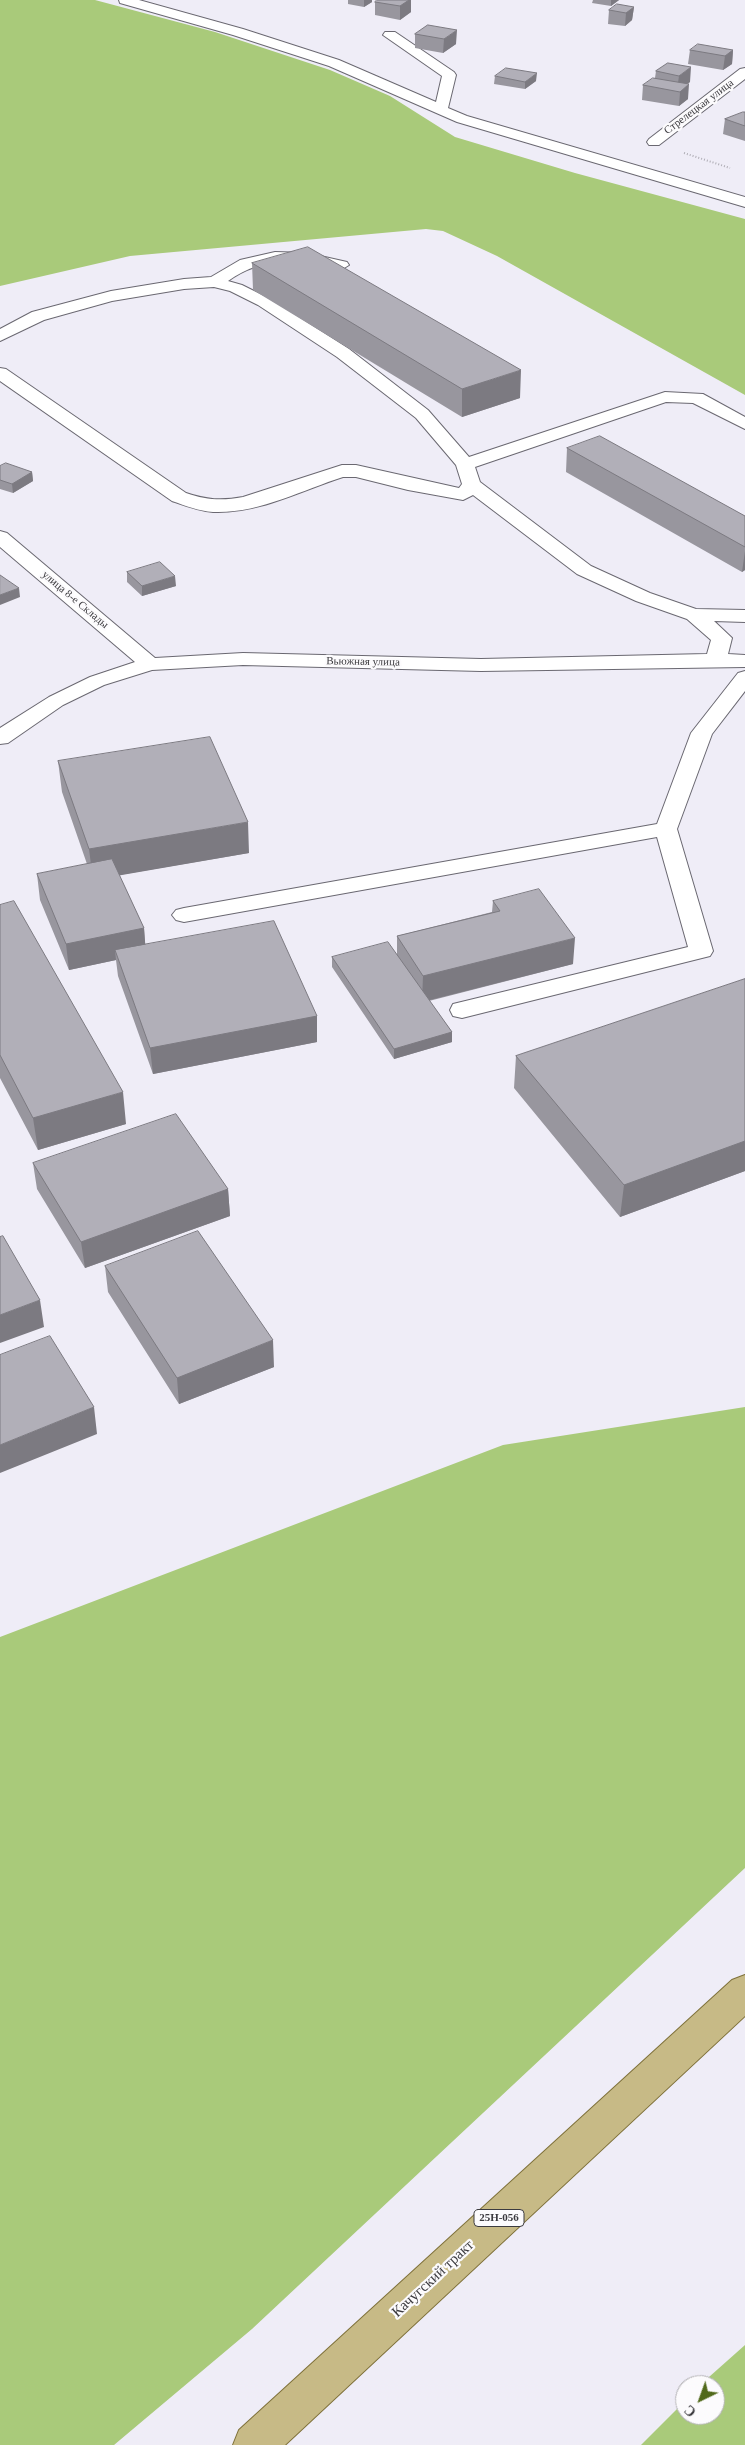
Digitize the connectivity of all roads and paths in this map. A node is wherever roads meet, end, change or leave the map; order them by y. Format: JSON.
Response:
{"nodes":[{"id":1,"x":125,"y":0,"type":"edge"},
{"id":2,"x":390,"y":35,"type":"dead end"},
{"id":3,"x":745,"y":72,"type":"edge"},
{"id":4,"x":440,"y":109,"type":"junction"},
{"id":5,"x":654,"y":142,"type":"joint"},
{"id":6,"x":736,"y":170,"type":"dead end"},
{"id":7,"x":745,"y":202,"type":"edge"},
{"id":8,"x":341,"y":265,"type":"edge"},
{"id":9,"x":215,"y":282,"type":"junction"},
{"id":10,"x":0,"y":336,"type":"edge"},
{"id":11,"x":0,"y":373,"type":"edge"},
{"id":12,"x":745,"y":424,"type":"edge"},
{"id":13,"x":465,"y":464,"type":"junction"},
{"id":14,"x":472,"y":485,"type":"junction"},
{"id":15,"x":0,"y":537,"type":"edge"},
{"id":16,"x":694,"y":615,"type":"junction"},
{"id":17,"x":745,"y":616,"type":"edge"},
{"id":18,"x":716,"y":660,"type":"junction"},
{"id":19,"x":745,"y":662,"type":"edge"},
{"id":20,"x":150,"y":664,"type":"junction"},
{"id":21,"x":745,"y":677,"type":"edge"},
{"id":22,"x":0,"y":738,"type":"edge"},
{"id":23,"x":666,"y":830,"type":"junction"},
{"id":24,"x":184,"y":915,"type":"dead end"},
{"id":25,"x":462,"y":1010,"type":"dead end"},
{"id":26,"x":745,"y":1992,"type":"edge"},
{"id":27,"x":254,"y":2445,"type":"edge"}],
"edges":[{"from":1,"to":4,"type":"street"},
{"from":2,"to":4,"type":"street"},
{"from":3,"to":5,"type":"street","name":"Стрелецкая улица"},
{"from":4,"to":7,"type":"street"},
{"from":5,"to":6,"type":"path"},
{"from":8,"to":9,"type":"street"},
{"from":9,"to":10,"type":"street"},
{"from":9,"to":13,"type":"street"},
{"from":11,"to":14,"type":"street"},
{"from":12,"to":13,"type":"street"},
{"from":13,"to":14,"type":"street"},
{"from":14,"to":16,"type":"street"},
{"from":15,"to":20,"type":"street","name":"улица 8-е Склады"},
{"from":16,"to":17,"type":"street"},
{"from":16,"to":18,"type":"street"},
{"from":18,"to":19,"type":"street","name":"Вьюжная улица"},
{"from":18,"to":20,"type":"street","name":"Вьюжная улица"},
{"from":20,"to":22,"type":"street","name":"Вьюжная улица"},
{"from":21,"to":23,"type":"street"},
{"from":23,"to":24,"type":"street"},
{"from":23,"to":25,"type":"street"},
{"from":26,"to":27,"type":"main road","name":"Качугский тракт","number":"25Н-056"}]}
